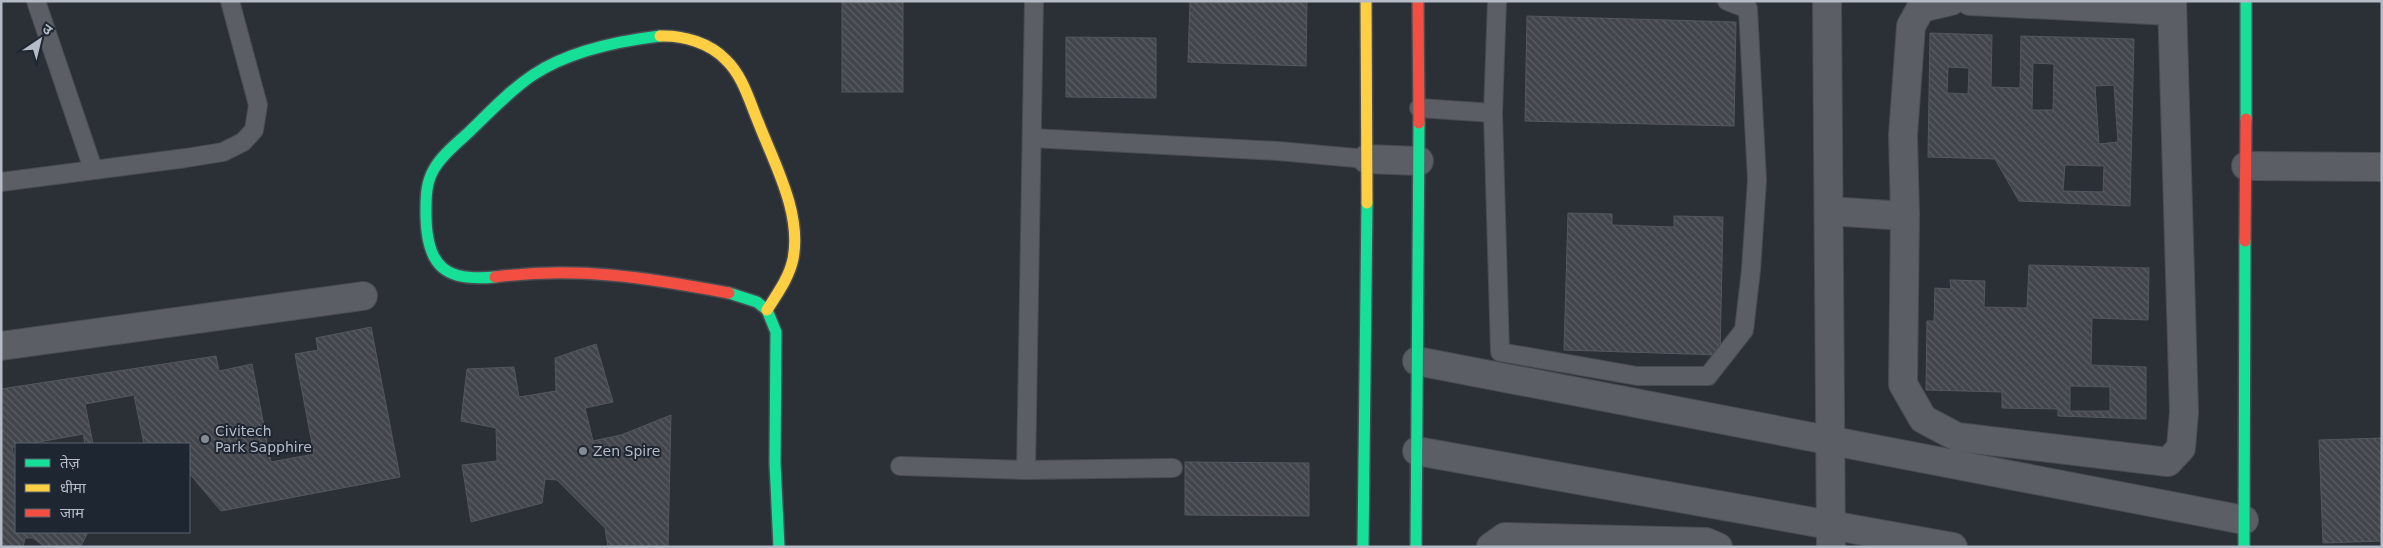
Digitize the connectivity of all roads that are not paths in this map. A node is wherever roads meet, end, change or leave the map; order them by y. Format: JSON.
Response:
{"nodes":[{"id":1,"x":36,"y":1,"type":"edge"},
{"id":2,"x":230,"y":1,"type":"edge"},
{"id":3,"x":1034,"y":1,"type":"edge"},
{"id":4,"x":1366,"y":1,"type":"edge"},
{"id":5,"x":1418,"y":1,"type":"edge"},
{"id":6,"x":1497,"y":1,"type":"edge"},
{"id":7,"x":1727,"y":1,"type":"edge"},
{"id":8,"x":1827,"y":1,"type":"edge"},
{"id":9,"x":1951,"y":1,"type":"edge"},
{"id":10,"x":1970,"y":1,"type":"edge"},
{"id":11,"x":2246,"y":1,"type":"edge"},
{"id":12,"x":2172,"y":6,"type":"edge"},
{"id":13,"x":1419,"y":108,"type":"junction"},
{"id":14,"x":1493,"y":113,"type":"junction"},
{"id":15,"x":1032,"y":138,"type":"junction"},
{"id":16,"x":1367,"y":159,"type":"junction"},
{"id":17,"x":1419,"y":161,"type":"junction"},
{"id":18,"x":2246,"y":166,"type":"junction"},
{"id":19,"x":2382,"y":167,"type":"edge"},
{"id":20,"x":94,"y":169,"type":"junction"},
{"id":21,"x":1,"y":182,"type":"edge"},
{"id":22,"x":1828,"y":212,"type":"junction"},
{"id":23,"x":1905,"y":216,"type":"junction"},
{"id":24,"x":363,"y":296,"type":"dead end"},
{"id":25,"x":767,"y":310,"type":"junction"},
{"id":26,"x":1,"y":346,"type":"edge"},
{"id":27,"x":1417,"y":361,"type":"junction"},
{"id":28,"x":1831,"y":440,"type":"junction"},
{"id":29,"x":1416,"y":451,"type":"junction"},
{"id":30,"x":900,"y":466,"type":"dead end"},
{"id":31,"x":1173,"y":468,"type":"dead end"},
{"id":32,"x":1026,"y":470,"type":"junction"},
{"id":33,"x":2244,"y":520,"type":"junction"},
{"id":34,"x":1832,"y":536,"type":"edge"},
{"id":35,"x":779,"y":547,"type":"edge"},
{"id":36,"x":1363,"y":547,"type":"edge"},
{"id":37,"x":1416,"y":547,"type":"edge"},
{"id":38,"x":1491,"y":547,"type":"edge"},
{"id":39,"x":1718,"y":547,"type":"edge"},
{"id":40,"x":1953,"y":547,"type":"edge"},
{"id":41,"x":2244,"y":547,"type":"edge"}],
"edges":[{"from":1,"to":20,"type":"lane"},
{"from":2,"to":20,"type":"lane"},
{"from":3,"to":15,"type":"lane"},
{"from":4,"to":16,"type":"street"},
{"from":5,"to":13,"type":"street"},
{"from":6,"to":14,"type":"lane"},
{"from":7,"to":14,"type":"lane"},
{"from":8,"to":22,"type":"street"},
{"from":9,"to":23,"type":"street"},
{"from":10,"to":12,"type":"street"},
{"from":11,"to":18,"type":"street"},
{"from":12,"to":23,"type":"street"},
{"from":13,"to":14,"type":"lane"},
{"from":13,"to":17,"type":"street"},
{"from":15,"to":16,"type":"lane"},
{"from":15,"to":32,"type":"lane"},
{"from":16,"to":17,"type":"street"},
{"from":16,"to":36,"type":"street"},
{"from":17,"to":27,"type":"street"},
{"from":18,"to":19,"type":"street"},
{"from":18,"to":33,"type":"street"},
{"from":20,"to":21,"type":"lane"},
{"from":22,"to":23,"type":"street"},
{"from":22,"to":28,"type":"street"},
{"from":24,"to":26,"type":"street"},
{"from":25,"to":25,"type":"street"},
{"from":25,"to":35,"type":"street"},
{"from":27,"to":28,"type":"street"},
{"from":27,"to":29,"type":"street"},
{"from":28,"to":33,"type":"street"},
{"from":28,"to":34,"type":"street"},
{"from":29,"to":34,"type":"street"},
{"from":29,"to":37,"type":"street"},
{"from":30,"to":32,"type":"lane"},
{"from":31,"to":32,"type":"lane"},
{"from":33,"to":41,"type":"street"},
{"from":34,"to":40,"type":"street"},
{"from":38,"to":39,"type":"street"}]}
